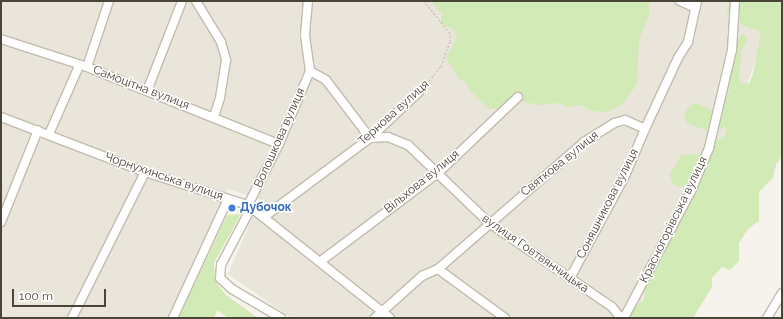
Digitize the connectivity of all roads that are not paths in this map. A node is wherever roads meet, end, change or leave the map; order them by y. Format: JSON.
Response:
{"nodes":[{"id":1,"x":109,"y":1,"type":"edge"},
{"id":2,"x":182,"y":1,"type":"edge"},
{"id":3,"x":196,"y":1,"type":"edge"},
{"id":4,"x":308,"y":1,"type":"edge"},
{"id":5,"x":680,"y":1,"type":"edge"},
{"id":6,"x":735,"y":1,"type":"edge"},
{"id":7,"x":696,"y":4,"type":"edge"},
{"id":8,"x":1,"y":39,"type":"edge"},
{"id":9,"x":83,"y":67,"type":"junction"},
{"id":10,"x":310,"y":71,"type":"junction"},
{"id":11,"x":147,"y":91,"type":"junction"},
{"id":12,"x":420,"y":92,"type":"road end"},
{"id":13,"x":518,"y":97,"type":"dead end"},
{"id":14,"x":214,"y":116,"type":"junction"},
{"id":15,"x":1,"y":117,"type":"edge"},
{"id":16,"x":38,"y":130,"type":"junction"},
{"id":17,"x":645,"y":130,"type":"junction"},
{"id":18,"x":49,"y":134,"type":"junction"},
{"id":19,"x":370,"y":138,"type":"junction"},
{"id":20,"x":279,"y":144,"type":"junction"},
{"id":21,"x":145,"y":172,"type":"junction"},
{"id":22,"x":439,"y":172,"type":"junction"},
{"id":23,"x":228,"y":199,"type":"junction"},
{"id":24,"x":249,"y":206,"type":"junction"},
{"id":25,"x":264,"y":218,"type":"junction"},
{"id":26,"x":1,"y":222,"type":"edge"},
{"id":27,"x":489,"y":223,"type":"junction"},
{"id":28,"x":321,"y":261,"type":"junction"},
{"id":29,"x":438,"y":269,"type":"junction"},
{"id":30,"x":570,"y":278,"type":"junction"},
{"id":31,"x":782,"y":293,"type":"edge"},
{"id":32,"x":382,"y":313,"type":"junction"},
{"id":33,"x":72,"y":318,"type":"edge"},
{"id":34,"x":173,"y":318,"type":"edge"},
{"id":35,"x":280,"y":318,"type":"edge"},
{"id":36,"x":375,"y":318,"type":"edge"},
{"id":37,"x":390,"y":318,"type":"edge"},
{"id":38,"x":505,"y":318,"type":"edge"},
{"id":39,"x":621,"y":318,"type":"edge"},
{"id":40,"x":624,"y":318,"type":"edge"},
{"id":41,"x":767,"y":318,"type":"edge"}],
"edges":[{"from":1,"to":9,"type":"street"},
{"from":2,"to":11,"type":"street"},
{"from":3,"to":14,"type":"street"},
{"from":4,"to":10,"type":"street"},
{"from":5,"to":7,"type":"street"},
{"from":6,"to":40,"type":"street","name":"Красногорівська вулиця"},
{"from":7,"to":17,"type":"street"},
{"from":8,"to":9,"type":"street","name":"Самоцітна вулиця"},
{"from":9,"to":11,"type":"street","name":"Самоцітна вулиця"},
{"from":9,"to":18,"type":"street"},
{"from":10,"to":19,"type":"street"},
{"from":10,"to":20,"type":"street","name":"Волошкова вулиця"},
{"from":11,"to":14,"type":"street","name":"Самоцітна вулиця"},
{"from":12,"to":19,"type":"street","name":"Тернова вулиця"},
{"from":13,"to":22,"type":"street","name":"Вільхова вулиця"},
{"from":14,"to":20,"type":"street","name":"Самоцітна вулиця"},
{"from":15,"to":16,"type":"street","name":"Чорнухинська вулиця"},
{"from":16,"to":18,"type":"street","name":"Чорнухинська вулиця"},
{"from":16,"to":26,"type":"street"},
{"from":17,"to":27,"type":"street","name":"Святкова вулиця"},
{"from":17,"to":30,"type":"street","name":"Соняшникова вулиця"},
{"from":18,"to":21,"type":"street","name":"Чорнухинська вулиця"},
{"from":19,"to":22,"type":"street","name":"вулиця Говтвянчицька"},
{"from":19,"to":25,"type":"street","name":"Тернова вулиця"},
{"from":20,"to":24,"type":"street","name":"Волошкова вулиця"},
{"from":21,"to":23,"type":"street","name":"Чорнухинська вулиця"},
{"from":21,"to":33,"type":"street"},
{"from":22,"to":27,"type":"street","name":"вулиця Говтвянчицька"},
{"from":22,"to":28,"type":"street","name":"Вільхова вулиця"},
{"from":23,"to":24,"type":"street","name":"Чорнухинська вулиця"},
{"from":23,"to":34,"type":"street"},
{"from":24,"to":25,"type":"street","name":"Чорнухинська вулиця"},
{"from":24,"to":35,"type":"street","name":"Волошкова вулиця"},
{"from":25,"to":28,"type":"street","name":"Чорнухинська вулиця"},
{"from":27,"to":29,"type":"street","name":"Святкова вулиця"},
{"from":27,"to":30,"type":"street","name":"вулиця Говтвянчицька"},
{"from":28,"to":32,"type":"street","name":"Чорнухинська вулиця"},
{"from":29,"to":32,"type":"street","name":"Святкова вулиця"},
{"from":29,"to":38,"type":"street"},
{"from":30,"to":39,"type":"street","name":"вулиця Говтвянчицька"},
{"from":31,"to":41,"type":"street"},
{"from":32,"to":36,"type":"street","name":"Святкова вулиця"},
{"from":32,"to":37,"type":"street","name":"Чорнухинська вулиця"}]}
